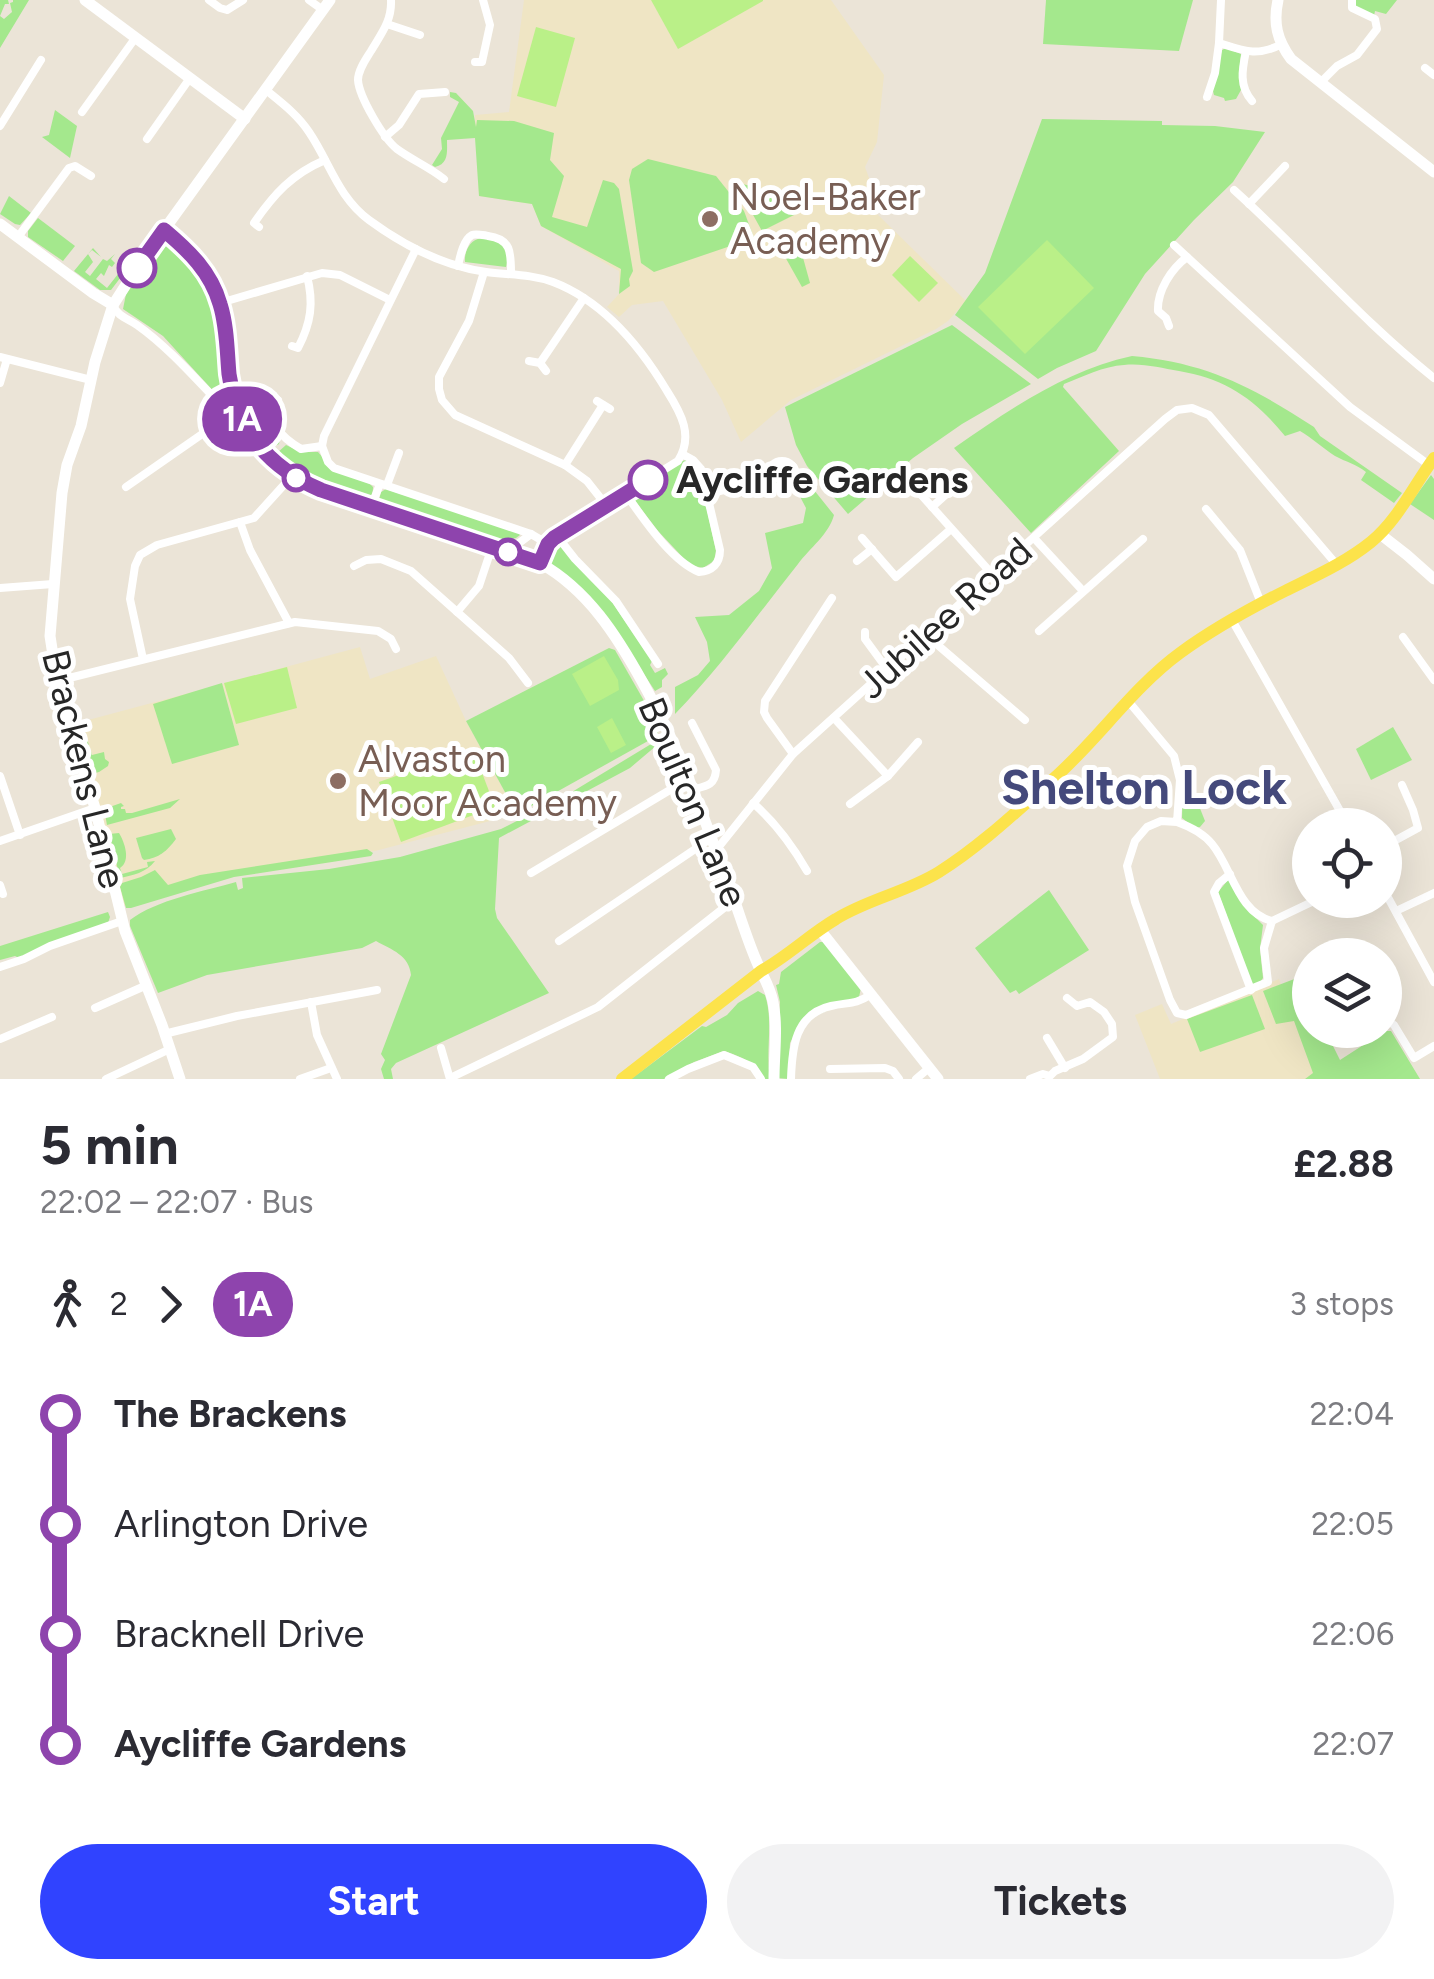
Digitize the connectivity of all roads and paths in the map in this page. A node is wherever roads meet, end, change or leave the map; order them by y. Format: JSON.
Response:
{"nodes":[{"id":1,"x":85,"y":0,"type":"edge"},
{"id":2,"x":209,"y":0,"type":"edge"},
{"id":3,"x":242,"y":0,"type":"edge"},
{"id":4,"x":309,"y":0,"type":"edge"},
{"id":5,"x":390,"y":0,"type":"edge"},
{"id":6,"x":483,"y":0,"type":"edge"},
{"id":7,"x":1220,"y":0,"type":"edge"},
{"id":8,"x":1278,"y":0,"type":"edge"},
{"id":9,"x":1352,"y":0,"type":"edge"},
{"id":10,"x":326,"y":5,"type":"edge"},
{"id":11,"x":388,"y":24,"type":"junction"},
{"id":12,"x":136,"y":37,"type":"junction"},
{"id":13,"x":415,"y":37,"type":"dead end"},
{"id":14,"x":1218,"y":43,"type":"junction"},
{"id":15,"x":1282,"y":44,"type":"junction"},
{"id":16,"x":1246,"y":51,"type":"junction"},
{"id":17,"x":41,"y":60,"type":"dead end"},
{"id":18,"x":475,"y":62,"type":"dead end"},
{"id":19,"x":190,"y":78,"type":"junction"},
{"id":20,"x":1321,"y":82,"type":"junction"},
{"id":21,"x":266,"y":90,"type":"junction"},
{"id":22,"x":445,"y":92,"type":"dead end"},
{"id":23,"x":1207,"y":97,"type":"dead end"},
{"id":24,"x":1252,"y":101,"type":"dead end"},
{"id":25,"x":82,"y":112,"type":"dead end"},
{"id":26,"x":245,"y":118,"type":"junction"},
{"id":27,"x":0,"y":126,"type":"edge"},
{"id":28,"x":385,"y":137,"type":"junction"},
{"id":29,"x":146,"y":139,"type":"dead end"},
{"id":30,"x":74,"y":154,"type":"dead end"},
{"id":31,"x":324,"y":160,"type":"junction"},
{"id":32,"x":75,"y":166,"type":"junction"},
{"id":33,"x":1285,"y":166,"type":"dead end"},
{"id":34,"x":1433,"y":170,"type":"edge"},
{"id":35,"x":442,"y":174,"type":"dead end"},
{"id":36,"x":90,"y":176,"type":"dead end"},
{"id":37,"x":1234,"y":190,"type":"dead end"},
{"id":38,"x":1249,"y":204,"type":"junction"},
{"id":39,"x":0,"y":224,"type":"edge"},
{"id":40,"x":258,"y":227,"type":"dead end"},
{"id":41,"x":164,"y":230,"type":"junction"},
{"id":42,"x":18,"y":237,"type":"junction"},
{"id":43,"x":1174,"y":245,"type":"dead end"},
{"id":44,"x":416,"y":249,"type":"junction"},
{"id":45,"x":1187,"y":257,"type":"junction"},
{"id":46,"x":458,"y":266,"type":"junction"},
{"id":47,"x":484,"y":272,"type":"junction"},
{"id":48,"x":510,"y":273,"type":"junction"},
{"id":49,"x":307,"y":276,"type":"junction"},
{"id":50,"x":584,"y":298,"type":"junction"},
{"id":51,"x":390,"y":300,"type":"junction"},
{"id":52,"x":220,"y":303,"type":"junction"},
{"id":53,"x":113,"y":305,"type":"junction"},
{"id":54,"x":1170,"y":326,"type":"dead end"},
{"id":55,"x":292,"y":346,"type":"dead end"},
{"id":56,"x":4,"y":358,"type":"edge"},
{"id":57,"x":528,"y":362,"type":"dead end"},
{"id":58,"x":1434,"y":378,"type":"edge"},
{"id":59,"x":91,"y":380,"type":"junction"},
{"id":60,"x":0,"y":384,"type":"edge"},
{"id":61,"x":220,"y":404,"type":"dead end"},
{"id":62,"x":273,"y":404,"type":"dead end"},
{"id":63,"x":603,"y":405,"type":"dead end"},
{"id":64,"x":238,"y":412,"type":"junction"},
{"id":65,"x":287,"y":439,"type":"junction"},
{"id":66,"x":322,"y":446,"type":"junction"},
{"id":67,"x":386,"y":450,"type":"dead end"},
{"id":68,"x":682,"y":454,"type":"junction"},
{"id":69,"x":269,"y":458,"type":"junction"},
{"id":70,"x":1431,"y":461,"type":"edge"},
{"id":71,"x":565,"y":465,"type":"junction"},
{"id":72,"x":292,"y":476,"type":"junction"},
{"id":73,"x":768,"y":479,"type":"dead end"},
{"id":74,"x":383,"y":484,"type":"junction"},
{"id":75,"x":126,"y":487,"type":"dead end"},
{"id":76,"x":916,"y":489,"type":"dead end"},
{"id":77,"x":951,"y":490,"type":"dead end"},
{"id":78,"x":625,"y":494,"type":"junction"},
{"id":79,"x":708,"y":494,"type":"junction"},
{"id":80,"x":606,"y":505,"type":"junction"},
{"id":81,"x":371,"y":507,"type":"junction"},
{"id":82,"x":932,"y":507,"type":"junction"},
{"id":83,"x":1206,"y":509,"type":"dead end"},
{"id":84,"x":240,"y":522,"type":"junction"},
{"id":85,"x":951,"y":529,"type":"junction"},
{"id":86,"x":531,"y":534,"type":"junction"},
{"id":87,"x":1380,"y":534,"type":"junction"},
{"id":88,"x":557,"y":536,"type":"junction"},
{"id":89,"x":862,"y":538,"type":"dead end"},
{"id":90,"x":1034,"y":538,"type":"junction"},
{"id":91,"x":1143,"y":540,"type":"dead end"},
{"id":92,"x":548,"y":544,"type":"junction"},
{"id":93,"x":496,"y":548,"type":"junction"},
{"id":94,"x":872,"y":549,"type":"junction"},
{"id":95,"x":857,"y":561,"type":"dead end"},
{"id":96,"x":357,"y":562,"type":"dead end"},
{"id":97,"x":540,"y":563,"type":"junction"},
{"id":98,"x":1336,"y":565,"type":"junction"},
{"id":99,"x":992,"y":574,"type":"junction"},
{"id":100,"x":1434,"y":579,"type":"edge"},
{"id":101,"x":53,"y":584,"type":"junction"},
{"id":102,"x":0,"y":588,"type":"edge"},
{"id":103,"x":1083,"y":591,"type":"junction"},
{"id":104,"x":832,"y":598,"type":"dead end"},
{"id":105,"x":1261,"y":604,"type":"junction"},
{"id":106,"x":457,"y":612,"type":"junction"},
{"id":107,"x":1232,"y":620,"type":"junction"},
{"id":108,"x":289,"y":623,"type":"junction"},
{"id":109,"x":1039,"y":631,"type":"dead end"},
{"id":110,"x":865,"y":632,"type":"dead end"},
{"id":111,"x":926,"y":634,"type":"junction"},
{"id":112,"x":1402,"y":636,"type":"dead end"},
{"id":113,"x":396,"y":649,"type":"dead end"},
{"id":114,"x":143,"y":659,"type":"junction"},
{"id":115,"x":658,"y":664,"type":"dead end"},
{"id":116,"x":887,"y":670,"type":"junction"},
{"id":117,"x":1434,"y":680,"type":"edge"},
{"id":118,"x":57,"y":682,"type":"junction"},
{"id":119,"x":528,"y":683,"type":"dead end"},
{"id":120,"x":1129,"y":702,"type":"junction"},
{"id":121,"x":834,"y":718,"type":"junction"},
{"id":122,"x":1026,"y":720,"type":"dead end"},
{"id":123,"x":692,"y":723,"type":"dead end"},
{"id":124,"x":699,"y":736,"type":"junction"},
{"id":125,"x":689,"y":742,"type":"dead end"},
{"id":126,"x":918,"y":742,"type":"dead end"},
{"id":127,"x":793,"y":754,"type":"junction"},
{"id":128,"x":0,"y":776,"type":"edge"},
{"id":129,"x":888,"y":776,"type":"junction"},
{"id":130,"x":692,"y":784,"type":"junction"},
{"id":131,"x":1402,"y":785,"type":"dead end"},
{"id":132,"x":753,"y":802,"type":"junction"},
{"id":133,"x":850,"y":804,"type":"dead end"},
{"id":134,"x":95,"y":808,"type":"junction"},
{"id":135,"x":1338,"y":808,"type":"edge"},
{"id":136,"x":1178,"y":822,"type":"junction"},
{"id":137,"x":20,"y":835,"type":"junction"},
{"id":138,"x":1402,"y":837,"type":"edge"},
{"id":139,"x":0,"y":841,"type":"edge"},
{"id":140,"x":715,"y":843,"type":"junction"},
{"id":141,"x":808,"y":871,"type":"dead end"},
{"id":142,"x":532,"y":872,"type":"dead end"},
{"id":143,"x":1230,"y":874,"type":"junction"},
{"id":144,"x":1434,"y":893,"type":"edge"},
{"id":145,"x":734,"y":900,"type":"junction"},
{"id":146,"x":1402,"y":908,"type":"edge"},
{"id":147,"x":1292,"y":911,"type":"edge"},
{"id":148,"x":1400,"y":918,"type":"edge"},
{"id":149,"x":1272,"y":921,"type":"junction"},
{"id":150,"x":122,"y":922,"type":"junction"},
{"id":151,"x":820,"y":930,"type":"junction"},
{"id":152,"x":559,"y":941,"type":"dead end"},
{"id":153,"x":0,"y":967,"type":"edge"},
{"id":154,"x":761,"y":971,"type":"junction"},
{"id":155,"x":1431,"y":971,"type":"edge"},
{"id":156,"x":1434,"y":982,"type":"edge"},
{"id":157,"x":147,"y":985,"type":"junction"},
{"id":158,"x":377,"y":990,"type":"dead end"},
{"id":159,"x":1252,"y":990,"type":"junction"},
{"id":160,"x":101,"y":992,"type":"dead end"},
{"id":161,"x":870,"y":994,"type":"junction"},
{"id":162,"x":1066,"y":998,"type":"dead end"},
{"id":163,"x":311,"y":1002,"type":"junction"},
{"id":164,"x":106,"y":1003,"type":"junction"},
{"id":165,"x":95,"y":1008,"type":"dead end"},
{"id":166,"x":52,"y":1017,"type":"dead end"},
{"id":167,"x":164,"y":1034,"type":"junction"},
{"id":168,"x":1047,"y":1038,"type":"dead end"},
{"id":169,"x":1402,"y":1038,"type":"edge"},
{"id":170,"x":0,"y":1040,"type":"edge"},
{"id":171,"x":1434,"y":1046,"type":"edge"},
{"id":172,"x":442,"y":1048,"type":"dead end"},
{"id":173,"x":170,"y":1050,"type":"junction"},
{"id":174,"x":331,"y":1068,"type":"junction"},
{"id":175,"x":930,"y":1068,"type":"junction"},
{"id":176,"x":1065,"y":1068,"type":"junction"},
{"id":177,"x":830,"y":1070,"type":"edge"},
{"id":178,"x":1051,"y":1078,"type":"edge"},
{"id":179,"x":106,"y":1079,"type":"edge"},
{"id":180,"x":180,"y":1079,"type":"edge"},
{"id":181,"x":300,"y":1079,"type":"edge"},
{"id":182,"x":337,"y":1079,"type":"edge"},
{"id":183,"x":450,"y":1079,"type":"edge"},
{"id":184,"x":622,"y":1079,"type":"edge"},
{"id":185,"x":669,"y":1079,"type":"edge"},
{"id":186,"x":761,"y":1079,"type":"edge"},
{"id":187,"x":774,"y":1079,"type":"edge"},
{"id":188,"x":792,"y":1079,"type":"edge"},
{"id":189,"x":899,"y":1079,"type":"edge"},
{"id":190,"x":916,"y":1079,"type":"edge"},
{"id":191,"x":938,"y":1079,"type":"edge"},
{"id":192,"x":1030,"y":1079,"type":"edge"}],
"edges":[{"from":1,"to":12,"type":"street"},
{"from":2,"to":3,"type":"street"},
{"from":4,"to":10,"type":"street"},
{"from":5,"to":11,"type":"street"},
{"from":6,"to":18,"type":"street"},
{"from":7,"to":14,"type":"street"},
{"from":8,"to":15,"type":"street"},
{"from":9,"to":20,"type":"street"},
{"from":10,"to":21,"type":"street","name":"Brackens Lane"},
{"from":11,"to":13,"type":"street"},
{"from":11,"to":28,"type":"street"},
{"from":12,"to":19,"type":"street"},
{"from":12,"to":25,"type":"street"},
{"from":14,"to":16,"type":"street"},
{"from":14,"to":23,"type":"street"},
{"from":15,"to":16,"type":"street"},
{"from":15,"to":20,"type":"street"},
{"from":16,"to":24,"type":"street"},
{"from":17,"to":27,"type":"street"},
{"from":19,"to":26,"type":"street"},
{"from":19,"to":29,"type":"street"},
{"from":20,"to":34,"type":"street"},
{"from":21,"to":26,"type":"street","name":"Brackens Lane"},
{"from":21,"to":31,"type":"street"},
{"from":22,"to":28,"type":"street"},
{"from":26,"to":41,"type":"street","name":"Brackens Lane"},
{"from":28,"to":35,"type":"street"},
{"from":30,"to":32,"type":"street"},
{"from":31,"to":40,"type":"street"},
{"from":31,"to":44,"type":"street"},
{"from":32,"to":36,"type":"street"},
{"from":32,"to":42,"type":"street"},
{"from":33,"to":38,"type":"street"},
{"from":37,"to":38,"type":"street"},
{"from":38,"to":58,"type":"street"},
{"from":39,"to":42,"type":"street"},
{"from":41,"to":52,"type":"street","name":"Boulton Lane"},
{"from":41,"to":53,"type":"street","name":"Brackens Lane"},
{"from":42,"to":53,"type":"street"},
{"from":43,"to":45,"type":"street"},
{"from":44,"to":46,"type":"street"},
{"from":44,"to":51,"type":"street"},
{"from":45,"to":54,"type":"street"},
{"from":45,"to":70,"type":"street"},
{"from":46,"to":47,"type":"street"},
{"from":46,"to":48,"type":"street"},
{"from":47,"to":48,"type":"street"},
{"from":47,"to":71,"type":"street"},
{"from":48,"to":50,"type":"street"},
{"from":49,"to":51,"type":"street"},
{"from":49,"to":52,"type":"street"},
{"from":49,"to":55,"type":"street"},
{"from":50,"to":57,"type":"street"},
{"from":50,"to":68,"type":"street"},
{"from":51,"to":66,"type":"street"},
{"from":52,"to":64,"type":"street","name":"Boulton Lane"},
{"from":53,"to":59,"type":"street","name":"Brackens Lane"},
{"from":53,"to":61,"type":"street"},
{"from":56,"to":59,"type":"street"},
{"from":56,"to":60,"type":"street"},
{"from":59,"to":101,"type":"street","name":"Brackens Lane"},
{"from":62,"to":65,"type":"street"},
{"from":63,"to":71,"type":"street"},
{"from":64,"to":69,"type":"street","name":"Boulton Lane"},
{"from":64,"to":75,"type":"street"},
{"from":65,"to":66,"type":"street"},
{"from":65,"to":69,"type":"street"},
{"from":66,"to":74,"type":"street"},
{"from":67,"to":74,"type":"street"},
{"from":68,"to":78,"type":"street"},
{"from":68,"to":79,"type":"street"},
{"from":69,"to":72,"type":"street","name":"Boulton Lane"},
{"from":70,"to":87,"type":"main road"},
{"from":71,"to":80,"type":"street"},
{"from":72,"to":81,"type":"street","name":"Boulton Lane"},
{"from":72,"to":84,"type":"street"},
{"from":73,"to":79,"type":"street"},
{"from":74,"to":81,"type":"street"},
{"from":74,"to":86,"type":"street"},
{"from":76,"to":82,"type":"street"},
{"from":77,"to":82,"type":"street"},
{"from":78,"to":79,"type":"street"},
{"from":78,"to":80,"type":"street"},
{"from":80,"to":88,"type":"street"},
{"from":81,"to":93,"type":"street","name":"Boulton Lane"},
{"from":82,"to":85,"type":"street"},
{"from":83,"to":105,"type":"street"},
{"from":84,"to":108,"type":"street"},
{"from":84,"to":114,"type":"street"},
{"from":85,"to":94,"type":"street"},
{"from":85,"to":99,"type":"street"},
{"from":86,"to":92,"type":"street"},
{"from":86,"to":93,"type":"street"},
{"from":87,"to":98,"type":"main road"},
{"from":87,"to":100,"type":"street"},
{"from":88,"to":92,"type":"street"},
{"from":88,"to":115,"type":"street","name":"Boulton Lane"},
{"from":89,"to":94,"type":"street"},
{"from":90,"to":98,"type":"street","name":"Jubilee Road"},
{"from":90,"to":99,"type":"street","name":"Jubilee Road"},
{"from":90,"to":103,"type":"street"},
{"from":91,"to":103,"type":"street"},
{"from":92,"to":97,"type":"street"},
{"from":93,"to":97,"type":"street","name":"Boulton Lane"},
{"from":93,"to":106,"type":"street"},
{"from":94,"to":95,"type":"street"},
{"from":96,"to":106,"type":"street"},
{"from":97,"to":130,"type":"street","name":"Boulton Lane"},
{"from":98,"to":105,"type":"main road"},
{"from":99,"to":111,"type":"street","name":"Jubilee Road"},
{"from":101,"to":102,"type":"street"},
{"from":101,"to":118,"type":"street","name":"Brackens Lane"},
{"from":103,"to":109,"type":"street"},
{"from":104,"to":127,"type":"street"},
{"from":105,"to":107,"type":"main road"},
{"from":106,"to":119,"type":"street"},
{"from":107,"to":120,"type":"main road"},
{"from":107,"to":135,"type":"street"},
{"from":108,"to":113,"type":"street"},
{"from":108,"to":114,"type":"street"},
{"from":110,"to":116,"type":"street"},
{"from":111,"to":116,"type":"street","name":"Jubilee Road"},
{"from":111,"to":122,"type":"street"},
{"from":112,"to":117,"type":"street"},
{"from":114,"to":118,"type":"street"},
{"from":116,"to":121,"type":"street","name":"Jubilee Road"},
{"from":118,"to":134,"type":"street","name":"Brackens Lane"},
{"from":120,"to":136,"type":"street"},
{"from":120,"to":151,"type":"main road"},
{"from":121,"to":127,"type":"street","name":"Jubilee Road"},
{"from":121,"to":129,"type":"street"},
{"from":123,"to":124,"type":"street"},
{"from":124,"to":125,"type":"street"},
{"from":124,"to":130,"type":"street"},
{"from":126,"to":129,"type":"street"},
{"from":127,"to":132,"type":"street","name":"Jubilee Road"},
{"from":128,"to":137,"type":"street"},
{"from":129,"to":133,"type":"street"},
{"from":130,"to":140,"type":"street","name":"Boulton Lane"},
{"from":130,"to":142,"type":"street"},
{"from":131,"to":138,"type":"street"},
{"from":132,"to":140,"type":"street","name":"Jubilee Road"},
{"from":132,"to":141,"type":"street"},
{"from":134,"to":137,"type":"street"},
{"from":134,"to":150,"type":"street","name":"Brackens Lane"},
{"from":136,"to":143,"type":"street"},
{"from":136,"to":159,"type":"street"},
{"from":137,"to":139,"type":"street"},
{"from":140,"to":145,"type":"street","name":"Boulton Lane"},
{"from":140,"to":152,"type":"street","name":"Jubilee Road"},
{"from":143,"to":149,"type":"street"},
{"from":143,"to":159,"type":"street"},
{"from":144,"to":146,"type":"street"},
{"from":145,"to":154,"type":"street","name":"Boulton Lane"},
{"from":145,"to":183,"type":"street"},
{"from":147,"to":149,"type":"street"},
{"from":148,"to":155,"type":"street"},
{"from":149,"to":159,"type":"street"},
{"from":150,"to":153,"type":"street"},
{"from":150,"to":157,"type":"street","name":"Brackens Lane"},
{"from":151,"to":154,"type":"main road"},
{"from":151,"to":161,"type":"street"},
{"from":154,"to":184,"type":"main road"},
{"from":154,"to":187,"type":"street","name":"Boulton Lane"},
{"from":155,"to":156,"type":"street"},
{"from":157,"to":164,"type":"street"},
{"from":157,"to":167,"type":"street","name":"Brackens Lane"},
{"from":158,"to":163,"type":"street"},
{"from":160,"to":164,"type":"street"},
{"from":161,"to":175,"type":"street"},
{"from":161,"to":188,"type":"street"},
{"from":162,"to":176,"type":"street"},
{"from":163,"to":167,"type":"street"},
{"from":163,"to":174,"type":"street"},
{"from":164,"to":165,"type":"street"},
{"from":166,"to":170,"type":"street"},
{"from":167,"to":173,"type":"street","name":"Brackens Lane"},
{"from":168,"to":176,"type":"street"},
{"from":169,"to":171,"type":"street"},
{"from":172,"to":183,"type":"street"},
{"from":173,"to":179,"type":"street"},
{"from":173,"to":180,"type":"street","name":"Brackens Lane"},
{"from":174,"to":181,"type":"street"},
{"from":174,"to":182,"type":"street"},
{"from":175,"to":190,"type":"street"},
{"from":175,"to":191,"type":"street"},
{"from":176,"to":178,"type":"street"},
{"from":177,"to":189,"type":"street"},
{"from":178,"to":192,"type":"street"},
{"from":185,"to":186,"type":"street"}]}
